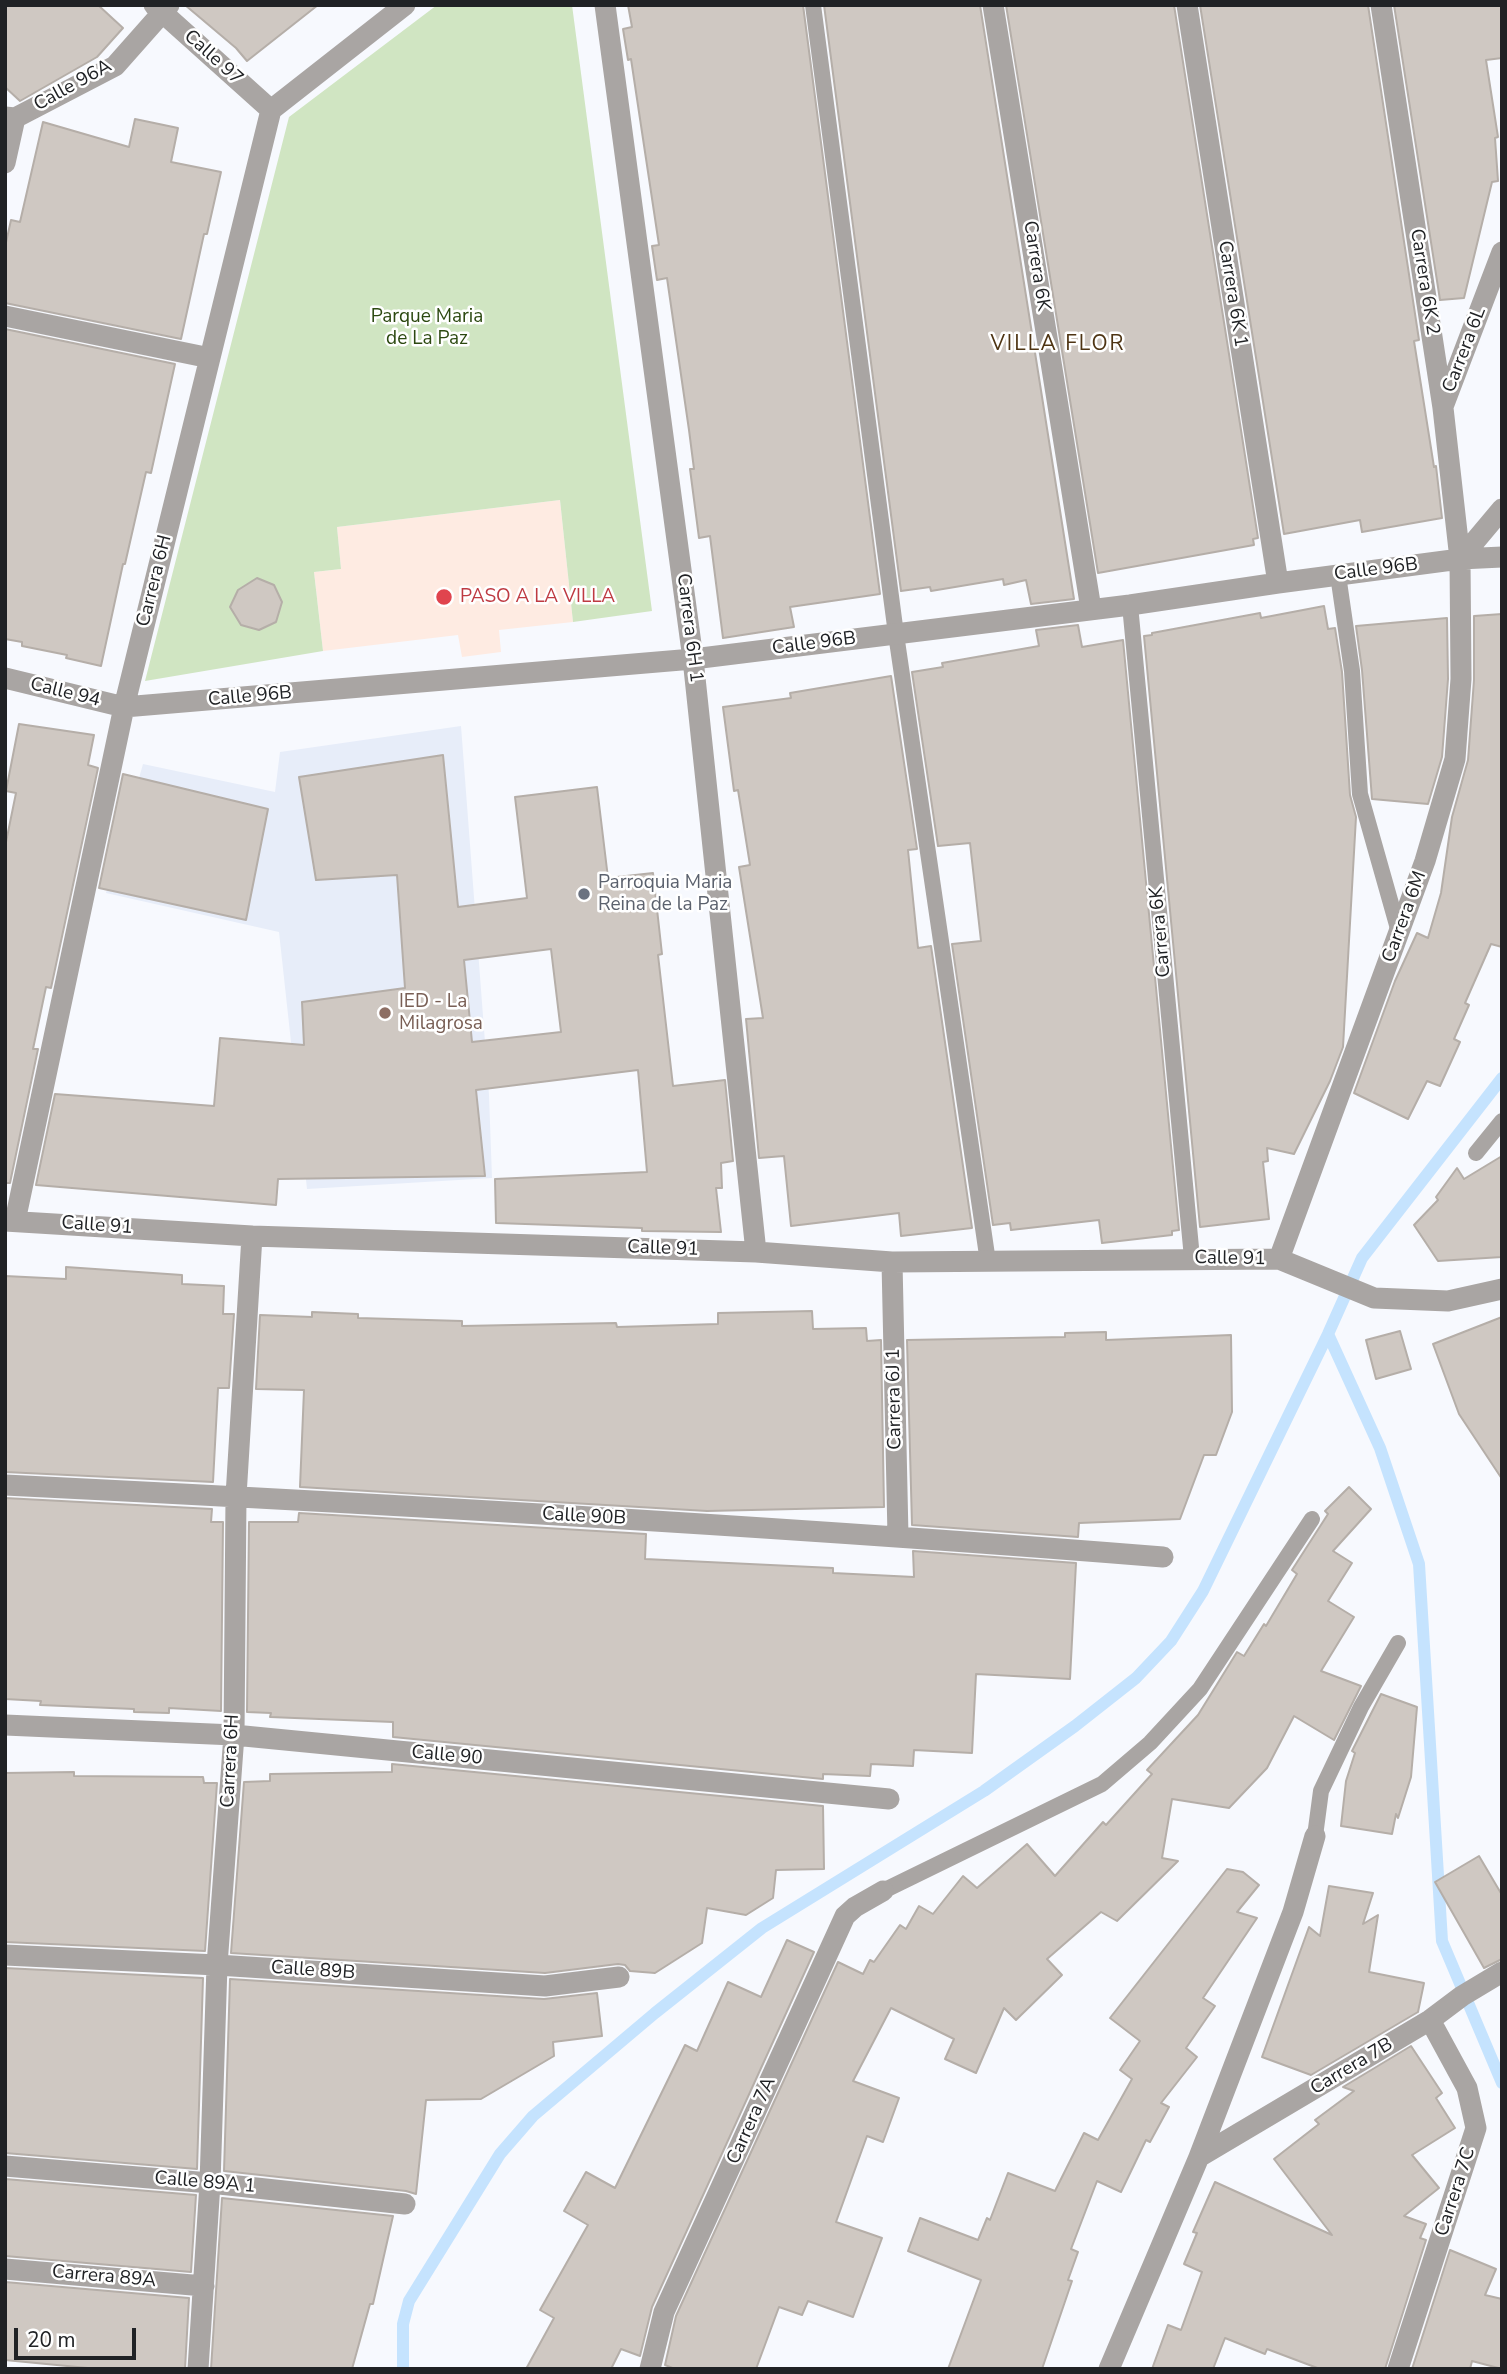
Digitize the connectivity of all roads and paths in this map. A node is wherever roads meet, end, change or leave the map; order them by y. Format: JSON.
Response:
{"nodes":[{"id":1,"x":405,"y":5,"type":"edge"},
{"id":2,"x":605,"y":5,"type":"edge"},
{"id":3,"x":813,"y":5,"type":"edge"},
{"id":4,"x":993,"y":5,"type":"edge"},
{"id":5,"x":1187,"y":5,"type":"edge"},
{"id":6,"x":1381,"y":5,"type":"edge"},
{"id":7,"x":162,"y":8,"type":"edge"},
{"id":8,"x":271,"y":110,"type":"junction"},
{"id":9,"x":10,"y":118,"type":"edge"},
{"id":10,"x":5,"y":163,"type":"edge"},
{"id":11,"x":1502,"y":252,"type":"edge"},
{"id":12,"x":5,"y":316,"type":"edge"},
{"id":13,"x":210,"y":358,"type":"junction"},
{"id":14,"x":1443,"y":408,"type":"junction"},
{"id":15,"x":1502,"y":509,"type":"edge"},
{"id":16,"x":1502,"y":557,"type":"edge"},
{"id":17,"x":1460,"y":559,"type":"junction"},
{"id":18,"x":1338,"y":575,"type":"junction"},
{"id":19,"x":1278,"y":583,"type":"junction"},
{"id":20,"x":1130,"y":605,"type":"junction"},
{"id":21,"x":1091,"y":609,"type":"junction"},
{"id":22,"x":896,"y":634,"type":"junction"},
{"id":23,"x":693,"y":659,"type":"junction"},
{"id":24,"x":5,"y":678,"type":"edge"},
{"id":25,"x":124,"y":708,"type":"junction"},
{"id":26,"x":1399,"y":932,"type":"junction"},
{"id":27,"x":1502,"y":1121,"type":"edge"},
{"id":28,"x":1476,"y":1153,"type":"dead end"},
{"id":29,"x":10,"y":1221,"type":"edge"},
{"id":30,"x":252,"y":1236,"type":"junction"},
{"id":31,"x":757,"y":1252,"type":"junction"},
{"id":32,"x":1192,"y":1258,"type":"junction"},
{"id":33,"x":1279,"y":1259,"type":"junction"},
{"id":34,"x":892,"y":1262,"type":"junction"},
{"id":35,"x":988,"y":1262,"type":"junction"},
{"id":36,"x":1502,"y":1289,"type":"edge"},
{"id":37,"x":5,"y":1485,"type":"edge"},
{"id":38,"x":236,"y":1496,"type":"junction"},
{"id":39,"x":1312,"y":1519,"type":"dead end"},
{"id":40,"x":898,"y":1536,"type":"junction"},
{"id":41,"x":1163,"y":1557,"type":"dead end"},
{"id":42,"x":1398,"y":1643,"type":"dead end"},
{"id":43,"x":5,"y":1725,"type":"edge"},
{"id":44,"x":234,"y":1735,"type":"junction"},
{"id":45,"x":889,"y":1799,"type":"dead end"},
{"id":46,"x":1315,"y":1836,"type":"joint"},
{"id":47,"x":883,"y":1891,"type":"joint"},
{"id":48,"x":5,"y":1955,"type":"edge"},
{"id":49,"x":217,"y":1965,"type":"junction"},
{"id":50,"x":1502,"y":1972,"type":"edge"},
{"id":51,"x":619,"y":1977,"type":"dead end"},
{"id":52,"x":1430,"y":2020,"type":"junction"},
{"id":53,"x":1199,"y":2157,"type":"junction"},
{"id":54,"x":5,"y":2166,"type":"edge"},
{"id":55,"x":210,"y":2183,"type":"junction"},
{"id":56,"x":405,"y":2204,"type":"dead end"},
{"id":57,"x":5,"y":2269,"type":"edge"},
{"id":58,"x":204,"y":2286,"type":"junction"},
{"id":59,"x":198,"y":2369,"type":"edge"},
{"id":60,"x":650,"y":2369,"type":"edge"},
{"id":61,"x":1109,"y":2369,"type":"edge"},
{"id":62,"x":1398,"y":2369,"type":"edge"}],
"edges":[{"from":1,"to":8,"type":"street"},
{"from":2,"to":23,"type":"street","name":"Carrera 6H 1"},
{"from":3,"to":22,"type":"lane"},
{"from":4,"to":21,"type":"street","name":"Carrera 6K"},
{"from":5,"to":19,"type":"street","name":"Carrera 6K 1"},
{"from":6,"to":14,"type":"street","name":"Carrera 6K 2"},
{"from":7,"to":8,"type":"street","name":"Calle 97"},
{"from":7,"to":9,"type":"street","name":"Calle 96A"},
{"from":8,"to":13,"type":"street","name":"Carrera 6H"},
{"from":9,"to":10,"type":"street"},
{"from":11,"to":14,"type":"street","name":"Carrera 6L"},
{"from":12,"to":13,"type":"street"},
{"from":13,"to":25,"type":"street","name":"Carrera 6H"},
{"from":14,"to":17,"type":"street","name":"Carrera 6K 2"},
{"from":15,"to":17,"type":"street"},
{"from":16,"to":17,"type":"street","name":"Calle 96B"},
{"from":17,"to":18,"type":"street","name":"Calle 96B"},
{"from":17,"to":26,"type":"street","name":"Carrera 6M"},
{"from":18,"to":19,"type":"street","name":"Calle 96B"},
{"from":18,"to":26,"type":"lane"},
{"from":19,"to":20,"type":"street","name":"Calle 96B"},
{"from":20,"to":21,"type":"street","name":"Calle 96B"},
{"from":20,"to":32,"type":"lane","name":"Carrera 6K"},
{"from":21,"to":22,"type":"street","name":"Calle 96B"},
{"from":22,"to":23,"type":"street","name":"Calle 96B"},
{"from":22,"to":35,"type":"lane"},
{"from":23,"to":25,"type":"street","name":"Calle 96B"},
{"from":23,"to":31,"type":"street","name":"Carrera 6H 1"},
{"from":24,"to":25,"type":"street","name":"Calle 94"},
{"from":25,"to":29,"type":"street","name":"Carrera 6H"},
{"from":26,"to":33,"type":"street","name":"Carrera 6M"},
{"from":27,"to":28,"type":"lane"},
{"from":29,"to":30,"type":"street","name":"Calle 91"},
{"from":30,"to":31,"type":"street","name":"Calle 91"},
{"from":30,"to":38,"type":"street","name":"Carrera 6H"},
{"from":31,"to":34,"type":"street","name":"Calle 91"},
{"from":32,"to":33,"type":"street","name":"Calle 91"},
{"from":32,"to":35,"type":"street","name":"Calle 91"},
{"from":33,"to":36,"type":"street","name":"Calle 91"},
{"from":34,"to":35,"type":"street","name":"Calle 91"},
{"from":34,"to":40,"type":"street","name":"Carrera 6J 1"},
{"from":37,"to":38,"type":"street","name":"Calle 90B"},
{"from":38,"to":40,"type":"street","name":"Calle 90B"},
{"from":38,"to":44,"type":"street","name":"Carrera 6H"},
{"from":39,"to":47,"type":"lane"},
{"from":40,"to":41,"type":"street","name":"Calle 90B"},
{"from":42,"to":46,"type":"lane"},
{"from":43,"to":44,"type":"street","name":"Calle 90"},
{"from":44,"to":45,"type":"street","name":"Calle 90"},
{"from":44,"to":49,"type":"street","name":"Carrera 6H"},
{"from":46,"to":53,"type":"street"},
{"from":47,"to":60,"type":"street","name":"Carrera 7A"},
{"from":48,"to":49,"type":"street","name":"Calle 89B"},
{"from":49,"to":51,"type":"street","name":"Calle 89B"},
{"from":49,"to":55,"type":"street","name":"Carrera 6H"},
{"from":50,"to":52,"type":"street","name":"Carrera 7B"},
{"from":52,"to":53,"type":"street","name":"Carrera 7B"},
{"from":52,"to":62,"type":"street","name":"Carrera 7C"},
{"from":53,"to":61,"type":"street"},
{"from":54,"to":55,"type":"street","name":"Calle 89A 1"},
{"from":55,"to":56,"type":"street","name":"Calle 89A 1"},
{"from":55,"to":58,"type":"street","name":"Carrera 6H"},
{"from":57,"to":58,"type":"street","name":"Carrera 89A"},
{"from":58,"to":59,"type":"street","name":"Carrera 6H"}]}
